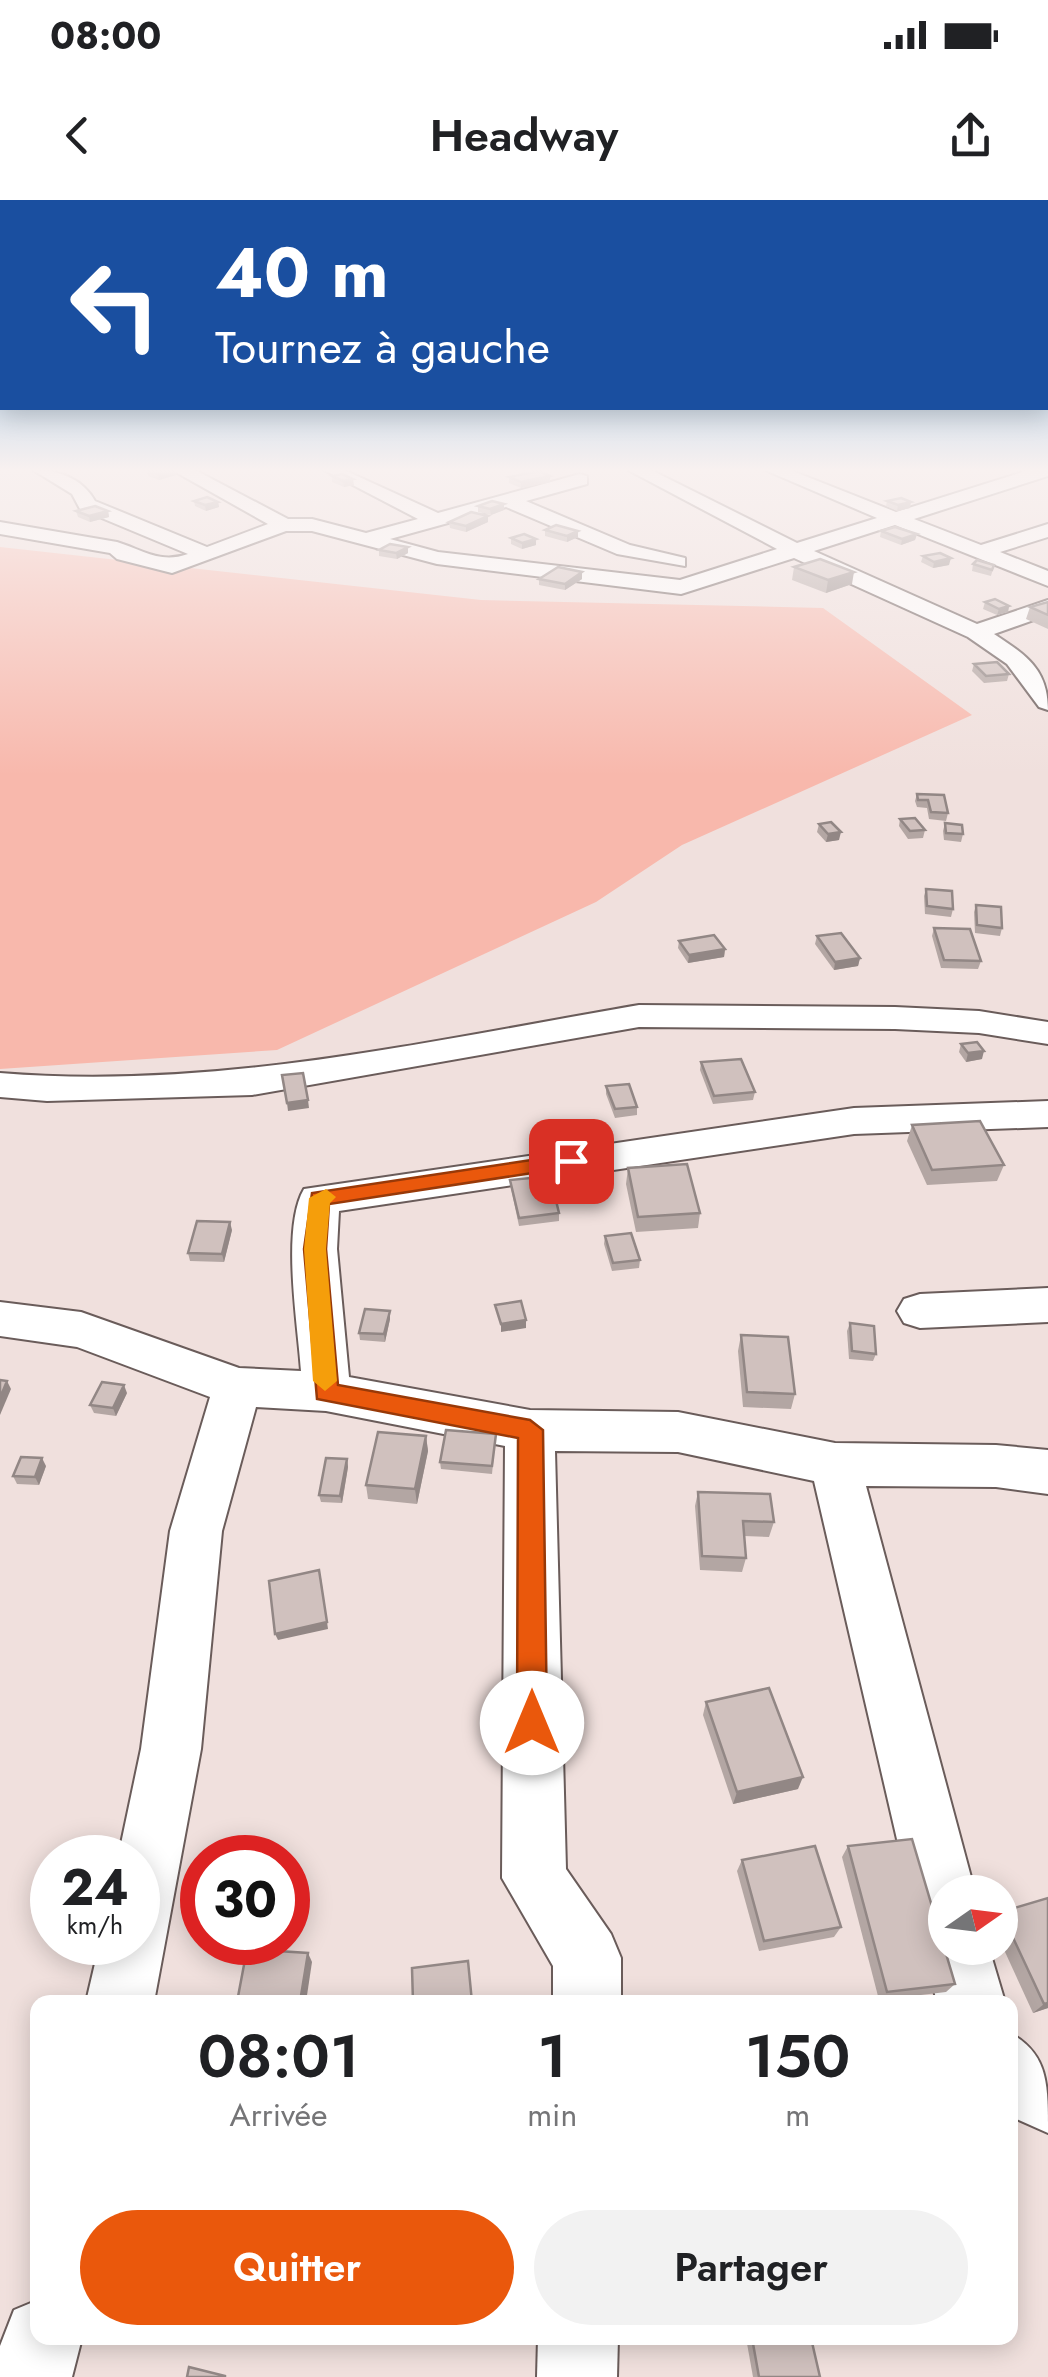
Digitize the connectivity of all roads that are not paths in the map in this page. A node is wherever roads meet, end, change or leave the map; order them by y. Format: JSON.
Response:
{"nodes":[{"id":1,"x":551,"y":572,"type":"edge"},
{"id":2,"x":720,"y":572,"type":"edge"},
{"id":3,"x":842,"y":572,"type":"edge"},
{"id":4,"x":1048,"y":607,"type":"edge"},
{"id":5,"x":976,"y":632,"type":"junction"},
{"id":6,"x":1036,"y":665,"type":"edge"},
{"id":7,"x":1048,"y":702,"type":"edge"},
{"id":8,"x":1048,"y":1033,"type":"edge"},
{"id":9,"x":0,"y":1085,"type":"edge"},
{"id":10,"x":1041,"y":1117,"type":"edge"},
{"id":11,"x":1048,"y":1304,"type":"edge"},
{"id":12,"x":920,"y":1311,"type":"dead end"},
{"id":13,"x":0,"y":1319,"type":"edge"},
{"id":14,"x":237,"y":1386,"type":"junction"},
{"id":15,"x":326,"y":1392,"type":"junction"},
{"id":16,"x":530,"y":1430,"type":"junction"},
{"id":17,"x":836,"y":1464,"type":"junction"},
{"id":18,"x":1048,"y":1472,"type":"edge"},
{"id":19,"x":154,"y":1835,"type":"edge"},
{"id":20,"x":938,"y":1875,"type":"edge"},
{"id":21,"x":128,"y":1965,"type":"edge"},
{"id":22,"x":961,"y":1965,"type":"edge"},
{"id":23,"x":122,"y":1995,"type":"edge"},
{"id":24,"x":588,"y":1995,"type":"edge"},
{"id":25,"x":969,"y":1995,"type":"edge"},
{"id":26,"x":1018,"y":2081,"type":"edge"},
{"id":27,"x":1048,"y":2097,"type":"edge"},
{"id":28,"x":40,"y":2345,"type":"edge"},
{"id":29,"x":578,"y":2345,"type":"edge"},
{"id":30,"x":32,"y":2377,"type":"edge"},
{"id":31,"x":577,"y":2377,"type":"edge"}],
"edges":[{"from":1,"to":2,"type":"street"},
{"from":3,"to":5,"type":"street"},
{"from":4,"to":5,"type":"street"},
{"from":5,"to":6,"type":"street"},
{"from":6,"to":7,"type":"street"},
{"from":8,"to":9,"type":"street"},
{"from":10,"to":15,"type":"street"},
{"from":11,"to":12,"type":"street"},
{"from":13,"to":14,"type":"street"},
{"from":14,"to":15,"type":"street"},
{"from":14,"to":19,"type":"street"},
{"from":15,"to":16,"type":"street"},
{"from":16,"to":17,"type":"street"},
{"from":16,"to":24,"type":"street"},
{"from":17,"to":18,"type":"street"},
{"from":17,"to":20,"type":"street"},
{"from":21,"to":23,"type":"street"},
{"from":22,"to":25,"type":"street"},
{"from":26,"to":27,"type":"street"},
{"from":28,"to":30,"type":"street"},
{"from":29,"to":31,"type":"street"}]}
